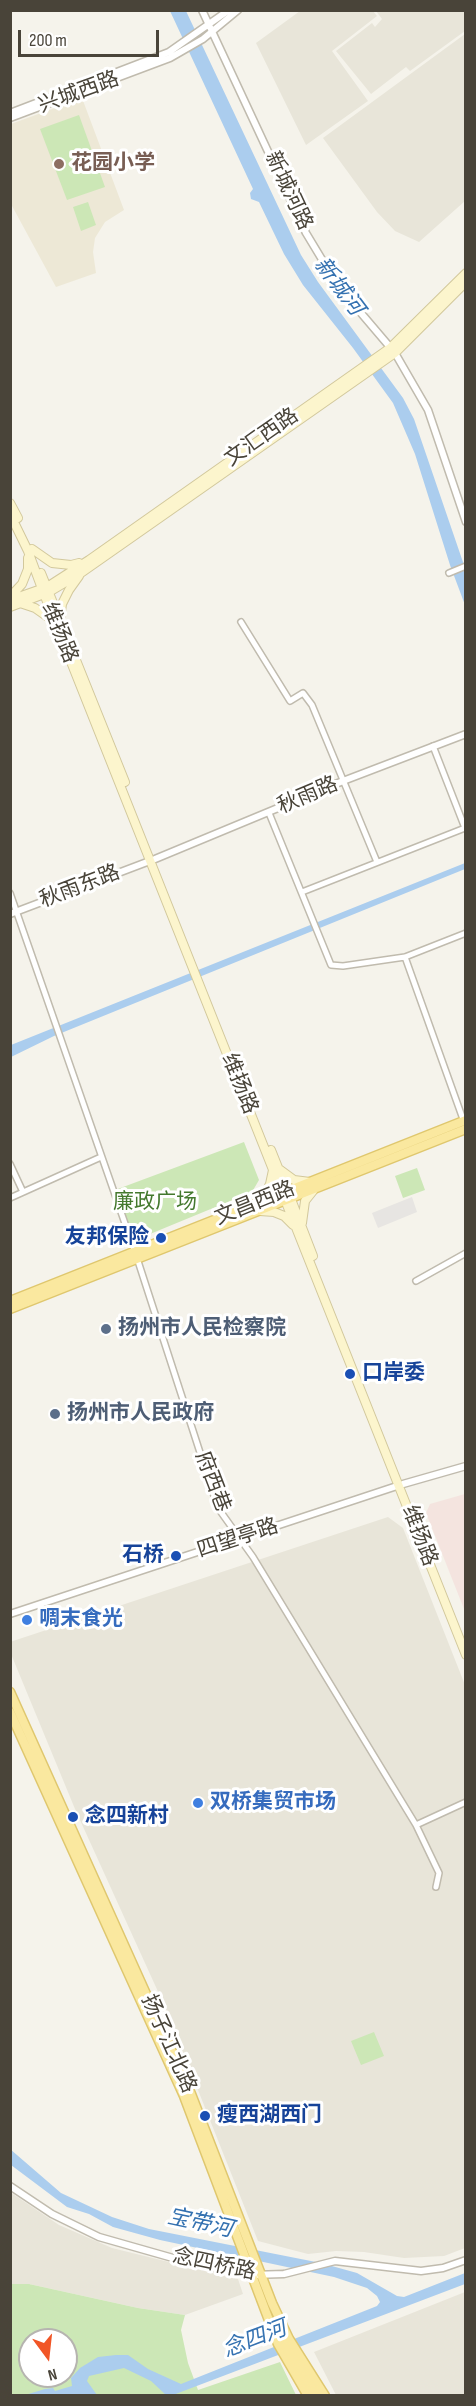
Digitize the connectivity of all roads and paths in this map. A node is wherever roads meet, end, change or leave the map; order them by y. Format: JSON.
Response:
{"nodes":[{"id":1,"x":202,"y":10,"type":"edge"},
{"id":2,"x":229,"y":10,"type":"edge"},
{"id":3,"x":238,"y":10,"type":"edge"},
{"id":4,"x":210,"y":29,"type":"junction"},
{"id":5,"x":184,"y":46,"type":"junction"},
{"id":6,"x":10,"y":113,"type":"edge"},
{"id":7,"x":10,"y":118,"type":"edge"},
{"id":8,"x":465,"y":273,"type":"edge"},
{"id":9,"x":465,"y":282,"type":"edge"},
{"id":10,"x":393,"y":351,"type":"junction"},
{"id":11,"x":364,"y":371,"type":"junction"},
{"id":12,"x":10,"y":503,"type":"edge"},
{"id":13,"x":10,"y":514,"type":"edge"},
{"id":14,"x":465,"y":522,"type":"edge"},
{"id":15,"x":30,"y":550,"type":"junction"},
{"id":16,"x":89,"y":560,"type":"junction"},
{"id":17,"x":465,"y":566,"type":"edge"},
{"id":18,"x":81,"y":573,"type":"junction"},
{"id":19,"x":449,"y":573,"type":"dead end"},
{"id":20,"x":45,"y":591,"type":"junction"},
{"id":21,"x":10,"y":599,"type":"edge"},
{"id":22,"x":20,"y":603,"type":"junction"},
{"id":23,"x":10,"y":607,"type":"edge"},
{"id":24,"x":58,"y":622,"type":"junction"},
{"id":25,"x":241,"y":622,"type":"dead end"},
{"id":26,"x":465,"y":734,"type":"edge"},
{"id":27,"x":433,"y":746,"type":"junction"},
{"id":28,"x":343,"y":781,"type":"junction"},
{"id":29,"x":269,"y":813,"type":"junction"},
{"id":30,"x":465,"y":829,"type":"edge"},
{"id":31,"x":153,"y":860,"type":"junction"},
{"id":32,"x":377,"y":862,"type":"junction"},
{"id":33,"x":302,"y":892,"type":"junction"},
{"id":34,"x":10,"y":893,"type":"edge"},
{"id":35,"x":13,"y":913,"type":"edge"},
{"id":36,"x":465,"y":933,"type":"edge"},
{"id":37,"x":405,"y":957,"type":"junction"},
{"id":38,"x":465,"y":1124,"type":"edge"},
{"id":39,"x":101,"y":1157,"type":"junction"},
{"id":40,"x":10,"y":1164,"type":"edge"},
{"id":41,"x":276,"y":1169,"type":"junction"},
{"id":42,"x":312,"y":1186,"type":"junction"},
{"id":43,"x":24,"y":1192,"type":"junction"},
{"id":44,"x":287,"y":1196,"type":"junction"},
{"id":45,"x":10,"y":1198,"type":"edge"},
{"id":46,"x":261,"y":1202,"type":"junction"},
{"id":47,"x":260,"y":1211,"type":"junction"},
{"id":48,"x":299,"y":1228,"type":"junction"},
{"id":49,"x":465,"y":1253,"type":"edge"},
{"id":50,"x":136,"y":1255,"type":"junction"},
{"id":51,"x":416,"y":1281,"type":"dead end"},
{"id":52,"x":10,"y":1301,"type":"edge"},
{"id":53,"x":10,"y":1309,"type":"edge"},
{"id":54,"x":465,"y":1466,"type":"edge"},
{"id":55,"x":401,"y":1484,"type":"junction"},
{"id":56,"x":240,"y":1539,"type":"junction"},
{"id":57,"x":10,"y":1614,"type":"edge"},
{"id":58,"x":465,"y":1644,"type":"edge"},
{"id":59,"x":465,"y":1655,"type":"edge"},
{"id":60,"x":10,"y":1692,"type":"edge"},
{"id":61,"x":10,"y":1712,"type":"edge"},
{"id":62,"x":465,"y":1803,"type":"edge"},
{"id":63,"x":416,"y":1825,"type":"junction"},
{"id":64,"x":436,"y":1887,"type":"dead end"},
{"id":65,"x":10,"y":2186,"type":"edge"},
{"id":66,"x":465,"y":2259,"type":"edge"},
{"id":67,"x":252,"y":2275,"type":"junction"},
{"id":68,"x":262,"y":2276,"type":"junction"},
{"id":69,"x":283,"y":2342,"type":"junction"},
{"id":70,"x":291,"y":2353,"type":"junction"},
{"id":71,"x":308,"y":2396,"type":"edge"},
{"id":72,"x":317,"y":2396,"type":"edge"},
{"id":73,"x":324,"y":2396,"type":"edge"}],
"edges":[{"from":1,"to":4,"type":"street","name":"新城河路"},
{"from":2,"to":4,"type":"street","name":"兴城西路"},
{"from":3,"to":4,"type":"street","name":"兴城西路"},
{"from":4,"to":5,"type":"street","name":"兴城西路"},
{"from":4,"to":10,"type":"street","name":"新城河路"},
{"from":5,"to":6,"type":"street","name":"兴城西路"},
{"from":5,"to":7,"type":"street","name":"兴城西路"},
{"from":8,"to":10,"type":"main road","name":"文汇西路"},
{"from":9,"to":10,"type":"main road","name":"文汇西路"},
{"from":10,"to":11,"type":"main road","name":"文汇西路"},
{"from":10,"to":14,"type":"street","name":"新城河路"},
{"from":11,"to":16,"type":"main road","name":"文汇西路"},
{"from":11,"to":18,"type":"main road","name":"文汇西路"},
{"from":12,"to":15,"type":"main road","name":"维扬路"},
{"from":13,"to":15,"type":"main road","name":"维扬路"},
{"from":15,"to":16,"type":"main road"},
{"from":15,"to":20,"type":"main road","name":"维扬路"},
{"from":15,"to":21,"type":"main road"},
{"from":16,"to":20,"type":"main road","name":"文汇西路"},
{"from":17,"to":19,"type":"street"},
{"from":18,"to":20,"type":"main road","name":"文汇西路"},
{"from":18,"to":24,"type":"main road"},
{"from":20,"to":21,"type":"main road"},
{"from":20,"to":22,"type":"main road"},
{"from":20,"to":24,"type":"main road","name":"维扬路"},
{"from":22,"to":23,"type":"main road"},
{"from":22,"to":24,"type":"main road"},
{"from":24,"to":31,"type":"main road","name":"维扬路"},
{"from":25,"to":28,"type":"street"},
{"from":26,"to":27,"type":"street","name":"秋雨路"},
{"from":27,"to":28,"type":"street","name":"秋雨路"},
{"from":27,"to":30,"type":"street"},
{"from":28,"to":29,"type":"street","name":"秋雨路"},
{"from":28,"to":32,"type":"street"},
{"from":29,"to":31,"type":"street","name":"秋雨路"},
{"from":29,"to":33,"type":"street"},
{"from":30,"to":32,"type":"street"},
{"from":31,"to":35,"type":"street","name":"秋雨东路"},
{"from":31,"to":41,"type":"main road","name":"维扬路"},
{"from":32,"to":33,"type":"street"},
{"from":33,"to":37,"type":"street"},
{"from":34,"to":35,"type":"street","name":"府西巷"},
{"from":35,"to":39,"type":"street","name":"府西巷"},
{"from":36,"to":37,"type":"street"},
{"from":37,"to":38,"type":"street"},
{"from":38,"to":42,"type":"main road","name":"文昌西路"},
{"from":39,"to":43,"type":"street"},
{"from":39,"to":50,"type":"street","name":"府西巷"},
{"from":40,"to":43,"type":"street"},
{"from":41,"to":42,"type":"main road"},
{"from":41,"to":44,"type":"main road","name":"维扬路"},
{"from":41,"to":46,"type":"main road"},
{"from":42,"to":44,"type":"main road","name":"文昌西路"},
{"from":42,"to":48,"type":"main road"},
{"from":43,"to":45,"type":"street"},
{"from":44,"to":46,"type":"main road","name":"文昌西路"},
{"from":44,"to":47,"type":"main road","name":"文昌西路"},
{"from":44,"to":48,"type":"main road","name":"维扬路"},
{"from":46,"to":50,"type":"main road","name":"文昌西路"},
{"from":47,"to":48,"type":"main road"},
{"from":47,"to":50,"type":"main road","name":"文昌西路"},
{"from":48,"to":55,"type":"main road","name":"维扬路"},
{"from":49,"to":51,"type":"street"},
{"from":50,"to":52,"type":"main road","name":"文昌西路"},
{"from":50,"to":53,"type":"main road","name":"文昌西路"},
{"from":50,"to":56,"type":"street","name":"府西巷"},
{"from":54,"to":55,"type":"street","name":"四望亭路"},
{"from":55,"to":56,"type":"street","name":"四望亭路"},
{"from":55,"to":58,"type":"main road","name":"维扬路"},
{"from":55,"to":59,"type":"main road","name":"维扬路"},
{"from":56,"to":57,"type":"street","name":"四望亭路"},
{"from":56,"to":63,"type":"street","name":"府西巷"},
{"from":60,"to":68,"type":"main road","name":"扬子江北路"},
{"from":61,"to":67,"type":"main road","name":"扬子江北路"},
{"from":62,"to":63,"type":"street"},
{"from":63,"to":64,"type":"street","name":"府西巷"},
{"from":65,"to":67,"type":"street","name":"念四桥路"},
{"from":66,"to":68,"type":"street","name":"念四桥路"},
{"from":67,"to":68,"type":"street","name":"念四桥路"},
{"from":67,"to":69,"type":"main road","name":"扬子江北路"},
{"from":68,"to":69,"type":"main road","name":"扬子江北路"},
{"from":69,"to":70,"type":"main road","name":"扬子江北路"},
{"from":69,"to":70,"type":"main road","name":"扬子江北路"},
{"from":70,"to":71,"type":"main road","name":"扬子江北路"},
{"from":70,"to":72,"type":"main road"},
{"from":70,"to":73,"type":"main road","name":"扬子江北路"}]}
